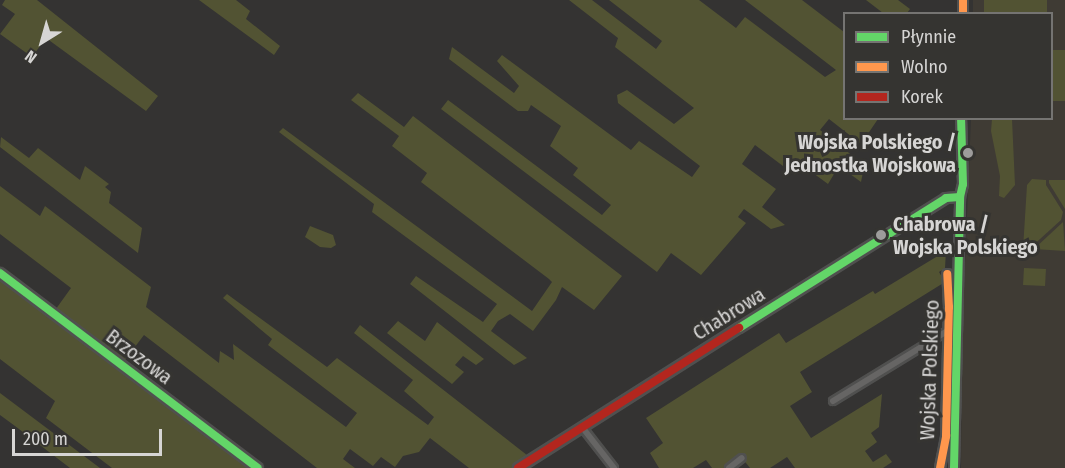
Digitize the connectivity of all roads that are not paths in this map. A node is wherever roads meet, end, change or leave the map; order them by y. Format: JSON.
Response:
{"nodes":[{"id":1,"x":961,"y":120,"type":"edge"},
{"id":2,"x":960,"y":197,"type":"junction"},
{"id":3,"x":0,"y":273,"type":"edge"},
{"id":4,"x":947,"y":274,"type":"dead end"},
{"id":5,"x":949,"y":330,"type":"junction"},
{"id":6,"x":833,"y":401,"type":"dead end"},
{"id":7,"x":582,"y":427,"type":"junction"},
{"id":8,"x":742,"y":458,"type":"dead end"},
{"id":9,"x":258,"y":468,"type":"edge"},
{"id":10,"x":518,"y":468,"type":"edge"},
{"id":11,"x":614,"y":468,"type":"edge"},
{"id":12,"x":729,"y":468,"type":"edge"},
{"id":13,"x":940,"y":468,"type":"edge"},
{"id":14,"x":954,"y":468,"type":"edge"}],
"edges":[{"from":1,"to":2,"type":"street","name":"Wojska Polskiego"},
{"from":2,"to":7,"type":"street","name":"Chabrowa"},
{"from":2,"to":14,"type":"street","name":"Wojska Polskiego"},
{"from":3,"to":9,"type":"street","name":"Brzozowa"},
{"from":4,"to":5,"type":"street","name":"Wojska Polskiego"},
{"from":5,"to":6,"type":"street"},
{"from":5,"to":13,"type":"street","name":"Wojska Polskiego"},
{"from":7,"to":10,"type":"street","name":"Chabrowa"},
{"from":7,"to":11,"type":"street"},
{"from":8,"to":12,"type":"street"}]}
